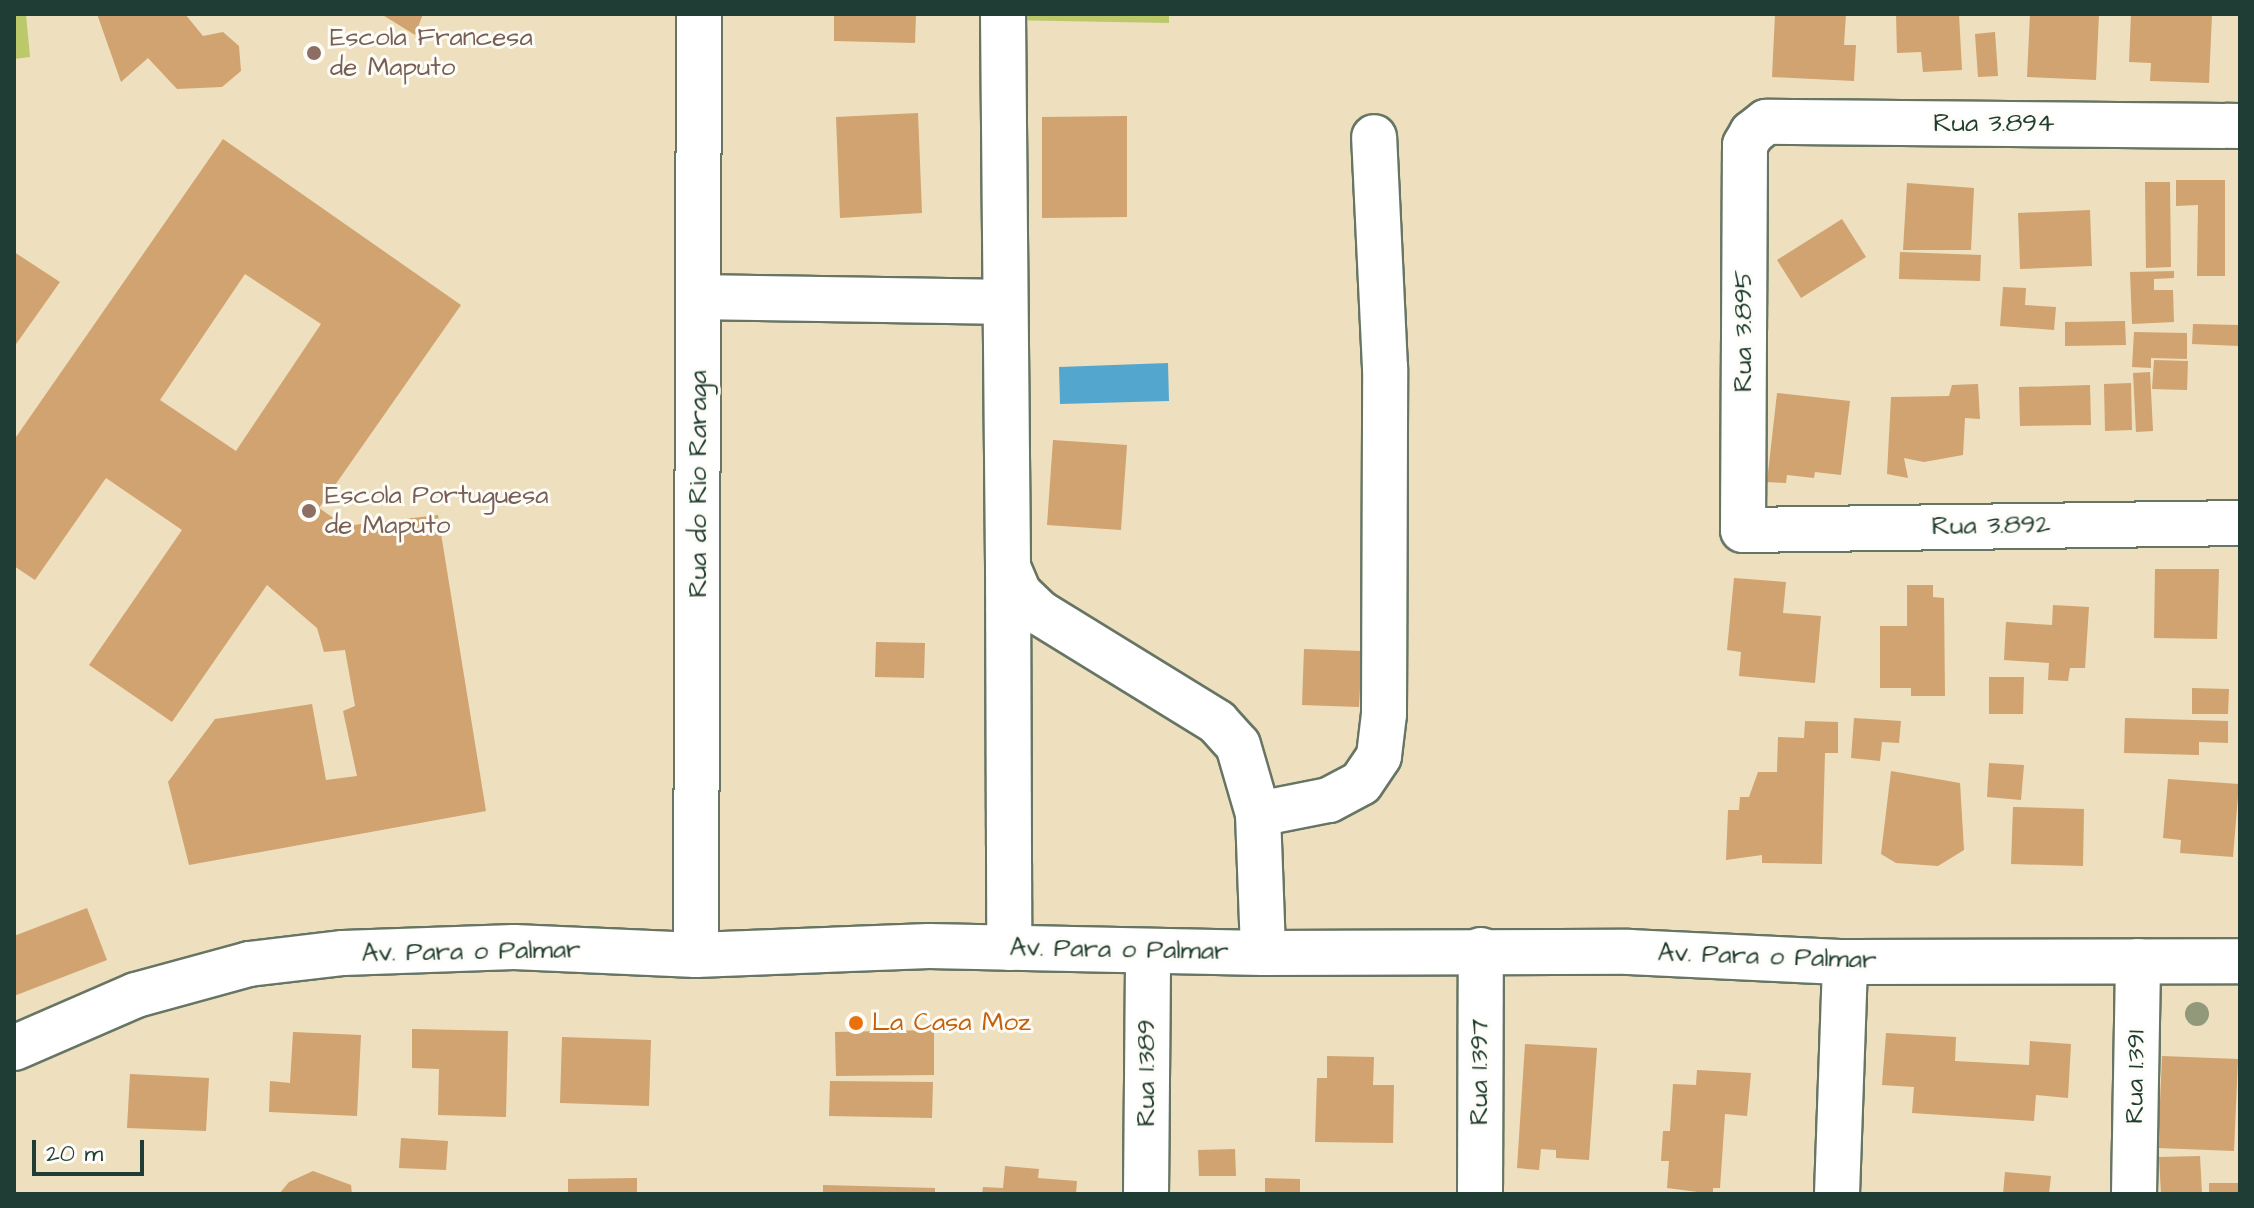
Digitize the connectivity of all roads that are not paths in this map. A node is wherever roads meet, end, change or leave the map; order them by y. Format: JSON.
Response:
{"nodes":[{"id":1,"x":699,"y":14,"type":"edge"},
{"id":2,"x":1003,"y":14,"type":"edge"},
{"id":3,"x":2240,"y":126,"type":"edge"},
{"id":4,"x":1752,"y":133,"type":"joint"},
{"id":5,"x":1374,"y":137,"type":"dead end"},
{"id":6,"x":700,"y":297,"type":"junction"},
{"id":7,"x":1005,"y":302,"type":"junction"},
{"id":8,"x":2240,"y":523,"type":"edge"},
{"id":9,"x":1743,"y":530,"type":"joint"},
{"id":10,"x":1008,"y":567,"type":"junction"},
{"id":11,"x":1258,"y":814,"type":"junction"},
{"id":12,"x":1009,"y":948,"type":"junction"},
{"id":13,"x":1481,"y":950,"type":"junction"},
{"id":14,"x":1148,"y":951,"type":"junction"},
{"id":15,"x":1263,"y":953,"type":"junction"},
{"id":16,"x":696,"y":955,"type":"junction"},
{"id":17,"x":2138,"y":961,"type":"junction"},
{"id":18,"x":2240,"y":961,"type":"edge"},
{"id":19,"x":1845,"y":962,"type":"junction"},
{"id":20,"x":14,"y":1048,"type":"edge"},
{"id":21,"x":1146,"y":1194,"type":"edge"},
{"id":22,"x":1480,"y":1194,"type":"edge"},
{"id":23,"x":1837,"y":1194,"type":"edge"},
{"id":24,"x":2134,"y":1194,"type":"edge"}],
"edges":[{"from":1,"to":6,"type":"street","name":"Rua do Rio Raraga"},
{"from":2,"to":7,"type":"street"},
{"from":3,"to":4,"type":"street","name":"Rua 3.894"},
{"from":4,"to":9,"type":"street","name":"Rua 3.895"},
{"from":5,"to":11,"type":"street"},
{"from":6,"to":7,"type":"street"},
{"from":6,"to":16,"type":"street","name":"Rua do Rio Raraga"},
{"from":7,"to":10,"type":"street"},
{"from":8,"to":9,"type":"street","name":"Rua 3.892"},
{"from":10,"to":11,"type":"street"},
{"from":10,"to":12,"type":"street"},
{"from":11,"to":15,"type":"street"},
{"from":12,"to":14,"type":"street","name":"Av. Para o Palmar"},
{"from":12,"to":16,"type":"street","name":"Av. Para o Palmar"},
{"from":13,"to":15,"type":"street","name":"Av. Para o Palmar"},
{"from":13,"to":19,"type":"street","name":"Av. Para o Palmar"},
{"from":13,"to":22,"type":"street","name":"Rua 1.397"},
{"from":14,"to":15,"type":"street","name":"Av. Para o Palmar"},
{"from":14,"to":21,"type":"street","name":"Rua 1.389"},
{"from":16,"to":20,"type":"street","name":"Av. Para o Palmar"},
{"from":17,"to":18,"type":"street","name":"Av. Para o Palmar"},
{"from":17,"to":19,"type":"street","name":"Av. Para o Palmar"},
{"from":17,"to":24,"type":"street","name":"Rua 1.391"},
{"from":19,"to":23,"type":"street"}]}
